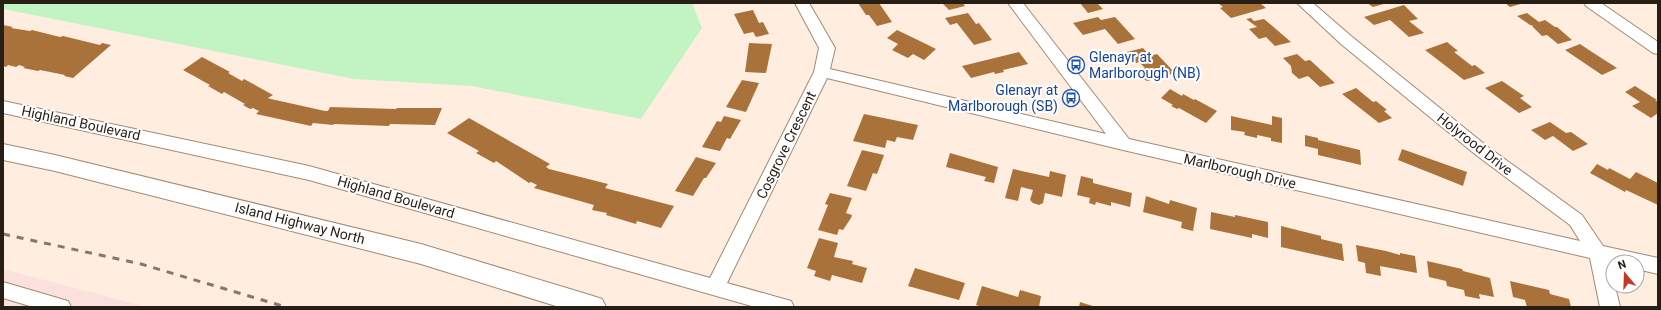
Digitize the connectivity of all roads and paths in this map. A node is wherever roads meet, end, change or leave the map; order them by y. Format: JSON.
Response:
{"nodes":[{"id":1,"x":802,"y":3,"type":"edge"},
{"id":2,"x":1015,"y":3,"type":"edge"},
{"id":3,"x":1304,"y":3,"type":"edge"},
{"id":4,"x":1591,"y":3,"type":"edge"},
{"id":5,"x":1656,"y":46,"type":"edge"},
{"id":6,"x":822,"y":72,"type":"junction"},
{"id":7,"x":3,"y":107,"type":"edge"},
{"id":8,"x":1123,"y":144,"type":"junction"},
{"id":9,"x":3,"y":152,"type":"edge"},
{"id":10,"x":1598,"y":252,"type":"junction"},
{"id":11,"x":1658,"y":266,"type":"edge"},
{"id":12,"x":716,"y":287,"type":"junction"},
{"id":13,"x":3,"y":290,"type":"edge"},
{"id":14,"x":61,"y":307,"type":"edge"},
{"id":15,"x":593,"y":307,"type":"edge"},
{"id":16,"x":784,"y":307,"type":"edge"},
{"id":17,"x":1610,"y":307,"type":"edge"}],
"edges":[{"from":1,"to":6,"type":"street","name":"Cosgrove Crescent"},
{"from":2,"to":8,"type":"street"},
{"from":3,"to":10,"type":"street","name":"Holyrood Drive"},
{"from":4,"to":5,"type":"street"},
{"from":6,"to":8,"type":"street","name":"Marlborough Drive"},
{"from":6,"to":12,"type":"street","name":"Cosgrove Crescent"},
{"from":7,"to":12,"type":"street","name":"Highland Boulevard"},
{"from":8,"to":10,"type":"street","name":"Marlborough Drive"},
{"from":9,"to":15,"type":"main road","name":"Island Highway North"},
{"from":10,"to":11,"type":"street","name":"Marlborough Drive"},
{"from":10,"to":17,"type":"street","name":"Holyrood Drive"},
{"from":12,"to":16,"type":"street","name":"Highland Boulevard"},
{"from":13,"to":14,"type":"street"}]}
